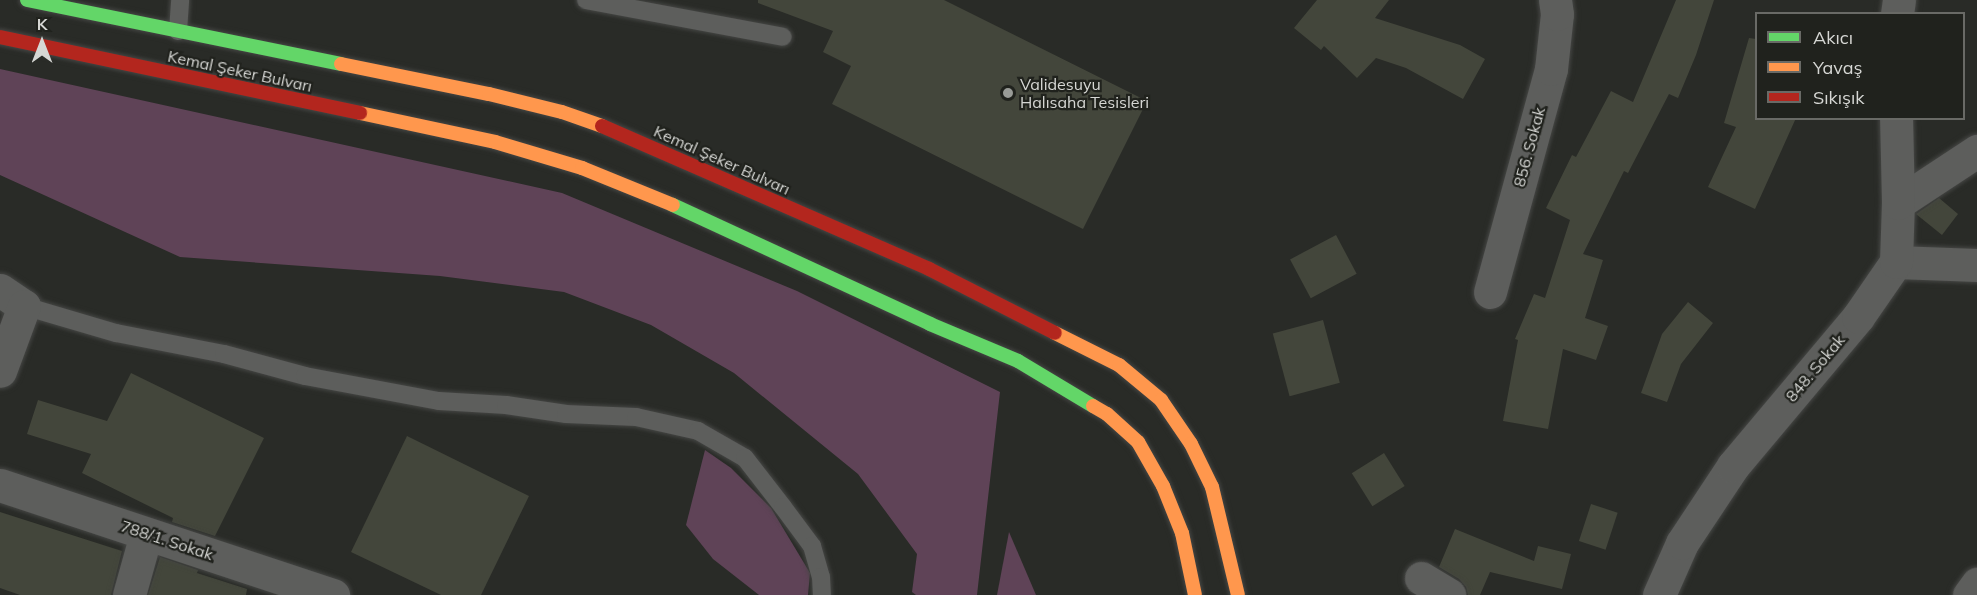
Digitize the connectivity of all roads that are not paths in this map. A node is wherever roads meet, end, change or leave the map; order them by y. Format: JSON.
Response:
{"nodes":[{"id":1,"x":27,"y":0,"type":"edge"},
{"id":2,"x":180,"y":0,"type":"edge"},
{"id":3,"x":586,"y":0,"type":"edge"},
{"id":4,"x":1555,"y":0,"type":"edge"},
{"id":5,"x":178,"y":31,"type":"junction"},
{"id":6,"x":0,"y":37,"type":"edge"},
{"id":7,"x":783,"y":37,"type":"dead end"},
{"id":8,"x":1896,"y":120,"type":"edge"},
{"id":9,"x":1977,"y":151,"type":"edge"},
{"id":10,"x":1898,"y":203,"type":"junction"},
{"id":11,"x":1896,"y":262,"type":"junction"},
{"id":12,"x":1977,"y":266,"type":"edge"},
{"id":13,"x":1490,"y":292,"type":"dead end"},
{"id":14,"x":12,"y":298,"type":"edge"},
{"id":15,"x":0,"y":371,"type":"edge"},
{"id":16,"x":0,"y":485,"type":"edge"},
{"id":17,"x":146,"y":534,"type":"junction"},
{"id":18,"x":1420,"y":578,"type":"dead end"},
{"id":19,"x":1977,"y":584,"type":"edge"},
{"id":20,"x":129,"y":595,"type":"edge"},
{"id":21,"x":333,"y":595,"type":"edge"},
{"id":22,"x":822,"y":595,"type":"edge"},
{"id":23,"x":1195,"y":595,"type":"edge"},
{"id":24,"x":1238,"y":595,"type":"edge"},
{"id":25,"x":1449,"y":595,"type":"edge"},
{"id":26,"x":1659,"y":595,"type":"edge"},
{"id":27,"x":1969,"y":595,"type":"edge"}],
"edges":[{"from":1,"to":5,"type":"main road","name":"Kemal Şeker Bulvarı"},
{"from":2,"to":5,"type":"lane"},
{"from":3,"to":7,"type":"lane"},
{"from":4,"to":13,"type":"street","name":"856. Sokak"},
{"from":5,"to":24,"type":"main road","name":"Kemal Şeker Bulvarı"},
{"from":6,"to":23,"type":"main road","name":"Kemal Şeker Bulvarı"},
{"from":8,"to":10,"type":"street"},
{"from":9,"to":10,"type":"street"},
{"from":10,"to":11,"type":"street"},
{"from":11,"to":12,"type":"street"},
{"from":11,"to":26,"type":"street","name":"848. Sokak"},
{"from":14,"to":15,"type":"street"},
{"from":14,"to":22,"type":"lane"},
{"from":16,"to":17,"type":"street","name":"788/1. Sokak"},
{"from":17,"to":20,"type":"street"},
{"from":17,"to":21,"type":"street","name":"788/1. Sokak"},
{"from":18,"to":25,"type":"street"},
{"from":19,"to":27,"type":"street"}]}
